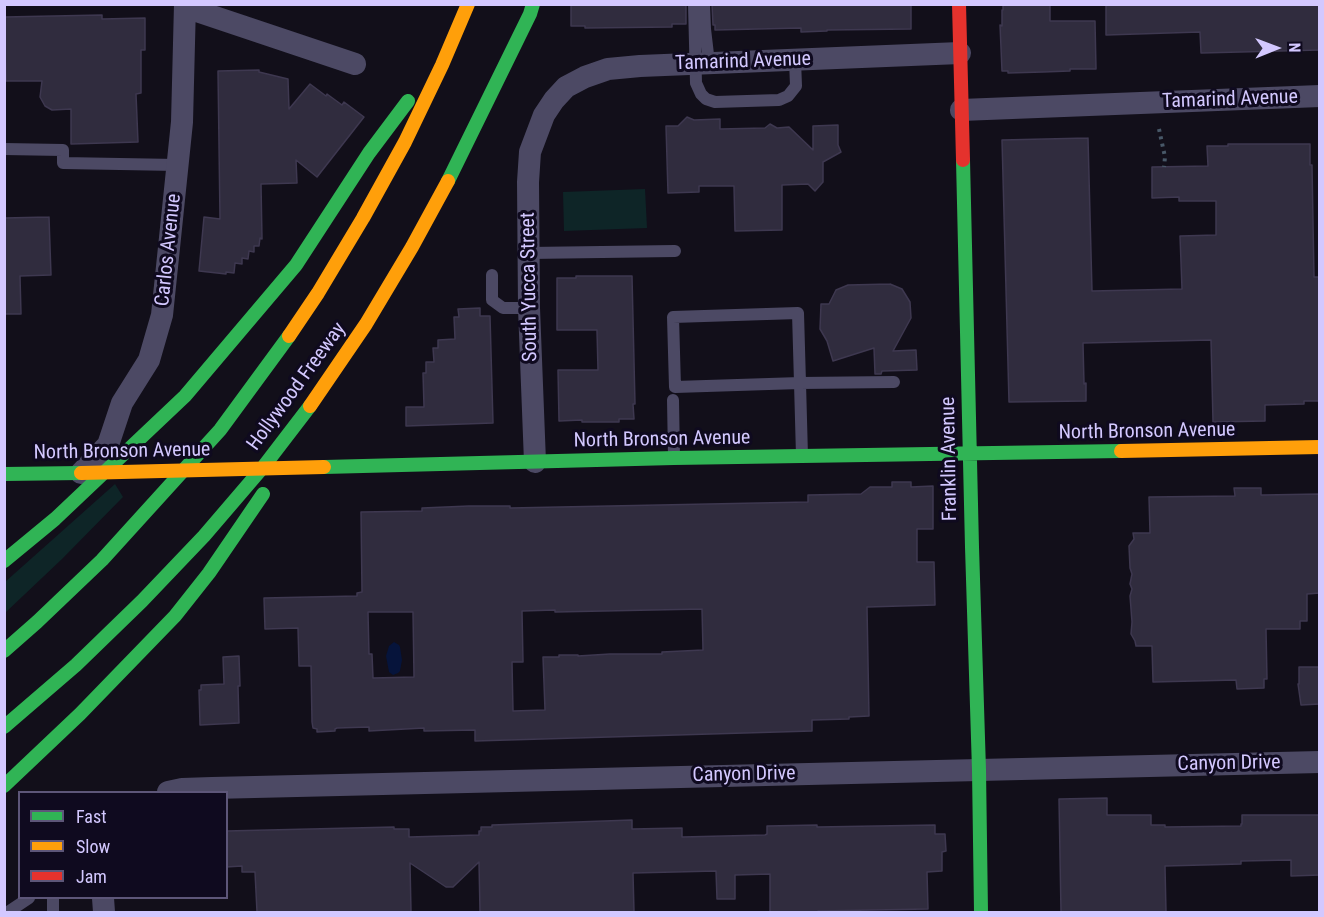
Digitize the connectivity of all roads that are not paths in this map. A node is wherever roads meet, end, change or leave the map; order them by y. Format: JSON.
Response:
{"nodes":[{"id":1,"x":468,"y":4,"type":"edge"},
{"id":2,"x":694,"y":4,"type":"edge"},
{"id":3,"x":704,"y":4,"type":"edge"},
{"id":4,"x":959,"y":4,"type":"edge"},
{"id":5,"x":185,"y":6,"type":"edge"},
{"id":6,"x":532,"y":8,"type":"edge"},
{"id":7,"x":960,"y":53,"type":"junction"},
{"id":8,"x":795,"y":60,"type":"junction"},
{"id":9,"x":702,"y":63,"type":"junction"},
{"id":10,"x":355,"y":64,"type":"dead end"},
{"id":11,"x":442,"y":65,"type":"junction"},
{"id":12,"x":1320,"y":96,"type":"edge"},
{"id":13,"x":961,"y":110,"type":"junction"},
{"id":14,"x":544,"y":115,"type":"joint"},
{"id":15,"x":4,"y":149,"type":"edge"},
{"id":16,"x":177,"y":165,"type":"junction"},
{"id":17,"x":675,"y":251,"type":"dead end"},
{"id":18,"x":529,"y":253,"type":"junction"},
{"id":19,"x":492,"y":275,"type":"dead end"},
{"id":20,"x":529,"y":308,"type":"junction"},
{"id":21,"x":366,"y":324,"type":"junction"},
{"id":22,"x":894,"y":382,"type":"dead end"},
{"id":23,"x":800,"y":383,"type":"junction"},
{"id":24,"x":673,"y":400,"type":"dead end"},
{"id":25,"x":1320,"y":447,"type":"edge"},
{"id":26,"x":970,"y":454,"type":"junction"},
{"id":27,"x":802,"y":457,"type":"junction"},
{"id":28,"x":674,"y":458,"type":"junction"},
{"id":29,"x":535,"y":462,"type":"junction"},
{"id":30,"x":81,"y":473,"type":"junction"},
{"id":31,"x":4,"y":474,"type":"edge"},
{"id":32,"x":4,"y":561,"type":"edge"},
{"id":33,"x":4,"y":651,"type":"edge"},
{"id":34,"x":4,"y":727,"type":"edge"},
{"id":35,"x":1320,"y":762,"type":"edge"},
{"id":36,"x":979,"y":770,"type":"junction"},
{"id":37,"x":4,"y":786,"type":"edge"},
{"id":38,"x":173,"y":791,"type":"edge"},
{"id":39,"x":26,"y":899,"type":"edge"},
{"id":40,"x":8,"y":912,"type":"edge"},
{"id":41,"x":981,"y":912,"type":"edge"}],
"edges":[{"from":1,"to":11,"type":"main road","name":"Hollywood Freeway"},
{"from":2,"to":9,"type":"lane"},
{"from":3,"to":9,"type":"lane"},
{"from":4,"to":7,"type":"main road","name":"Franklin Avenue"},
{"from":5,"to":10,"type":"street"},
{"from":5,"to":16,"type":"street","name":"Carlos Avenue"},
{"from":6,"to":21,"type":"main road","name":"Hollywood Freeway"},
{"from":7,"to":8,"type":"street","name":"Tamarind Avenue"},
{"from":7,"to":13,"type":"main road","name":"Franklin Avenue"},
{"from":8,"to":9,"type":"street","name":"Tamarind Avenue"},
{"from":8,"to":9,"type":"lane"},
{"from":9,"to":14,"type":"street","name":"Tamarind Avenue"},
{"from":11,"to":32,"type":"main road"},
{"from":11,"to":33,"type":"main road","name":"Hollywood Freeway"},
{"from":12,"to":13,"type":"street","name":"Tamarind Avenue"},
{"from":13,"to":26,"type":"main road","name":"Franklin Avenue"},
{"from":14,"to":18,"type":"street","name":"South Yucca Street"},
{"from":15,"to":16,"type":"lane"},
{"from":16,"to":30,"type":"street","name":"Carlos Avenue"},
{"from":17,"to":18,"type":"lane"},
{"from":18,"to":20,"type":"street","name":"South Yucca Street"},
{"from":19,"to":20,"type":"lane"},
{"from":20,"to":29,"type":"street","name":"South Yucca Street"},
{"from":21,"to":34,"type":"main road","name":"Hollywood Freeway"},
{"from":21,"to":37,"type":"main road"},
{"from":22,"to":23,"type":"lane"},
{"from":23,"to":23,"type":"lane"},
{"from":23,"to":27,"type":"lane"},
{"from":24,"to":28,"type":"lane"},
{"from":25,"to":26,"type":"main road","name":"North Bronson Avenue"},
{"from":26,"to":27,"type":"main road","name":"North Bronson Avenue"},
{"from":26,"to":36,"type":"main road","name":"Franklin Avenue"},
{"from":27,"to":28,"type":"main road","name":"North Bronson Avenue"},
{"from":28,"to":29,"type":"main road","name":"North Bronson Avenue"},
{"from":29,"to":30,"type":"main road","name":"North Bronson Avenue","bridge":true},
{"from":30,"to":31,"type":"main road","name":"North Bronson Avenue"},
{"from":35,"to":36,"type":"street","name":"Canyon Drive"},
{"from":36,"to":38,"type":"street","name":"Canyon Drive"},
{"from":36,"to":41,"type":"main road","name":"Franklin Avenue"},
{"from":39,"to":40,"type":"lane"}]}
